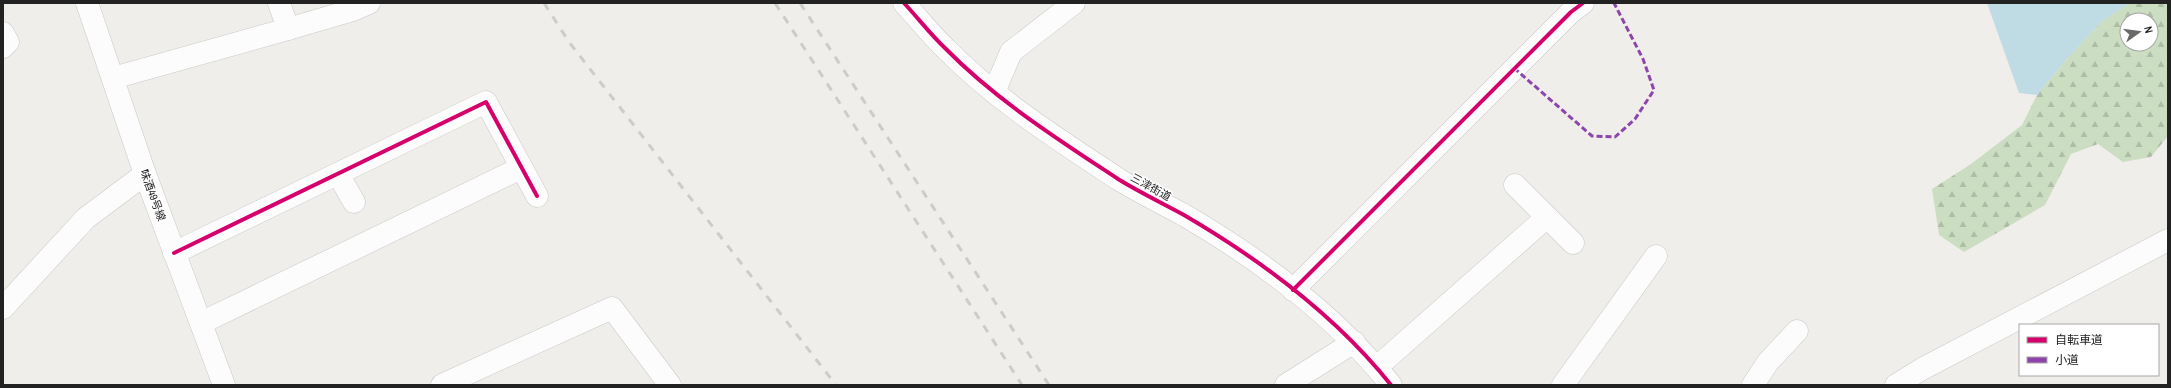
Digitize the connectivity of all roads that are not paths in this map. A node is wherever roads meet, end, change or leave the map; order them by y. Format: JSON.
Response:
{"nodes":[{"id":1,"x":87,"y":3,"type":"edge"},
{"id":2,"x":279,"y":3,"type":"edge"},
{"id":3,"x":369,"y":3,"type":"edge"},
{"id":4,"x":904,"y":3,"type":"edge"},
{"id":5,"x":1074,"y":3,"type":"edge"},
{"id":6,"x":1583,"y":3,"type":"edge"},
{"id":7,"x":288,"y":29,"type":"junction"},
{"id":8,"x":3,"y":33,"type":"edge"},
{"id":9,"x":3,"y":46,"type":"edge"},
{"id":10,"x":113,"y":78,"type":"junction"},
{"id":11,"x":994,"y":92,"type":"junction"},
{"id":12,"x":522,"y":168,"type":"junction"},
{"id":13,"x":145,"y":174,"type":"junction"},
{"id":14,"x":338,"y":174,"type":"junction"},
{"id":15,"x":1515,"y":185,"type":"dead end"},
{"id":16,"x":537,"y":196,"type":"dead end"},
{"id":17,"x":354,"y":202,"type":"dead end"},
{"id":18,"x":1547,"y":217,"type":"junction"},
{"id":19,"x":2168,"y":240,"type":"edge"},
{"id":20,"x":1573,"y":243,"type":"dead end"},
{"id":21,"x":174,"y":253,"type":"junction"},
{"id":22,"x":1656,"y":256,"type":"dead end"},
{"id":23,"x":1293,"y":290,"type":"junction"},
{"id":24,"x":3,"y":308,"type":"edge"},
{"id":25,"x":201,"y":323,"type":"junction"},
{"id":26,"x":1797,"y":331,"type":"dead end"},
{"id":27,"x":1354,"y":342,"type":"junction"},
{"id":28,"x":1377,"y":367,"type":"junction"},
{"id":29,"x":224,"y":385,"type":"edge"},
{"id":30,"x":442,"y":385,"type":"edge"},
{"id":31,"x":670,"y":385,"type":"edge"},
{"id":32,"x":1286,"y":385,"type":"edge"},
{"id":33,"x":1391,"y":385,"type":"edge"},
{"id":34,"x":1563,"y":385,"type":"edge"},
{"id":35,"x":1753,"y":385,"type":"edge"},
{"id":36,"x":1896,"y":385,"type":"edge"}],
"edges":[{"from":1,"to":10,"type":"street","name":"味酒49号線"},
{"from":2,"to":7,"type":"street"},
{"from":3,"to":7,"type":"street"},
{"from":4,"to":11,"type":"street","name":"三津街道"},
{"from":5,"to":11,"type":"street"},
{"from":6,"to":23,"type":"street"},
{"from":7,"to":10,"type":"street"},
{"from":8,"to":9,"type":"street"},
{"from":10,"to":13,"type":"street","name":"味酒49号線"},
{"from":11,"to":23,"type":"street","name":"三津街道"},
{"from":12,"to":14,"type":"street"},
{"from":12,"to":16,"type":"street"},
{"from":12,"to":25,"type":"street"},
{"from":13,"to":21,"type":"street","name":"味酒49号線"},
{"from":13,"to":24,"type":"street"},
{"from":14,"to":17,"type":"street"},
{"from":14,"to":21,"type":"street"},
{"from":15,"to":18,"type":"street"},
{"from":18,"to":20,"type":"street"},
{"from":18,"to":28,"type":"street"},
{"from":19,"to":36,"type":"street"},
{"from":21,"to":25,"type":"street","name":"味酒49号線"},
{"from":22,"to":34,"type":"street"},
{"from":23,"to":27,"type":"street","name":"三津街道"},
{"from":25,"to":29,"type":"street","name":"味酒49号線"},
{"from":26,"to":35,"type":"street"},
{"from":27,"to":28,"type":"street","name":"三津街道"},
{"from":27,"to":32,"type":"street"},
{"from":28,"to":33,"type":"street","name":"三津街道"},
{"from":30,"to":31,"type":"street"}]}
